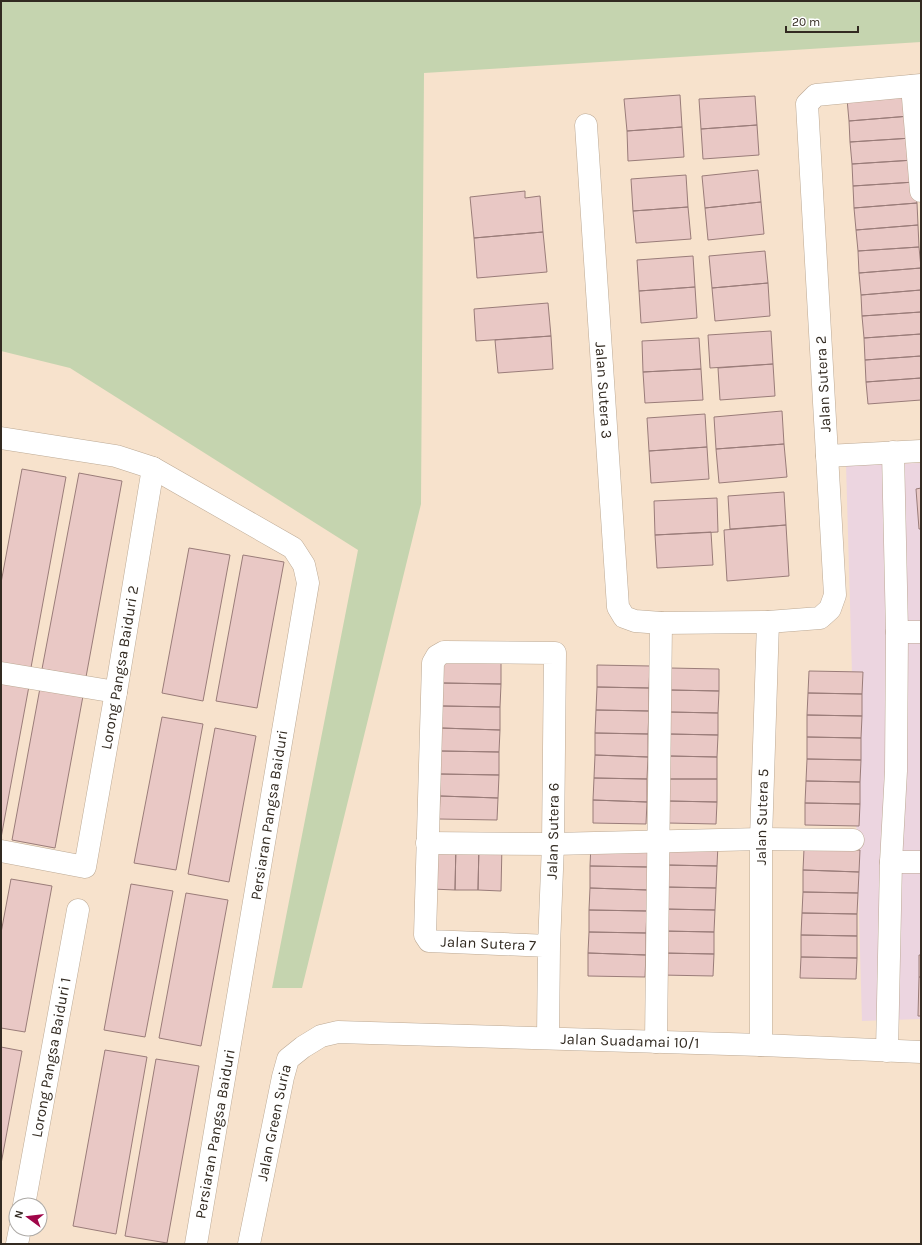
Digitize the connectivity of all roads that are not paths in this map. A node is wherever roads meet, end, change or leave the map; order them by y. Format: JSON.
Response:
{"nodes":[{"id":1,"x":916,"y":86,"type":"edge"},
{"id":2,"x":586,"y":125,"type":"dead end"},
{"id":3,"x":921,"y":191,"type":"edge"},
{"id":4,"x":1,"y":438,"type":"edge"},
{"id":5,"x":921,"y":451,"type":"edge"},
{"id":6,"x":893,"y":452,"type":"junction"},
{"id":7,"x":827,"y":456,"type":"junction"},
{"id":8,"x":153,"y":468,"type":"junction"},
{"id":9,"x":768,"y":622,"type":"junction"},
{"id":10,"x":661,"y":623,"type":"junction"},
{"id":11,"x":897,"y":632,"type":"junction"},
{"id":12,"x":921,"y":632,"type":"edge"},
{"id":13,"x":1,"y":673,"type":"edge"},
{"id":14,"x":116,"y":692,"type":"junction"},
{"id":15,"x":761,"y":839,"type":"junction"},
{"id":16,"x":853,"y":840,"type":"dead end"},
{"id":17,"x":659,"y":842,"type":"junction"},
{"id":18,"x":426,"y":844,"type":"junction"},
{"id":19,"x":553,"y":844,"type":"junction"},
{"id":20,"x":1,"y":851,"type":"edge"},
{"id":21,"x":890,"y":862,"type":"junction"},
{"id":22,"x":921,"y":862,"type":"edge"},
{"id":23,"x":78,"y":910,"type":"dead end"},
{"id":24,"x":549,"y":946,"type":"junction"},
{"id":25,"x":338,"y":1032,"type":"joint"},
{"id":26,"x":548,"y":1038,"type":"junction"},
{"id":27,"x":656,"y":1042,"type":"junction"},
{"id":28,"x":761,"y":1045,"type":"junction"},
{"id":29,"x":887,"y":1051,"type":"junction"},
{"id":30,"x":921,"y":1052,"type":"edge"},
{"id":31,"x":25,"y":1197,"type":"edge"},
{"id":32,"x":196,"y":1244,"type":"edge"},
{"id":33,"x":249,"y":1244,"type":"edge"}],
"edges":[{"from":1,"to":3,"type":"street"},
{"from":1,"to":7,"type":"street","name":"Jalan Sutera 2"},
{"from":2,"to":10,"type":"street","name":"Jalan Sutera 3"},
{"from":4,"to":8,"type":"street","name":"Persiaran Pangsa Baiduri"},
{"from":5,"to":6,"type":"street"},
{"from":6,"to":7,"type":"street"},
{"from":6,"to":11,"type":"street"},
{"from":7,"to":9,"type":"street","name":"Jalan Sutera 2"},
{"from":8,"to":14,"type":"street","name":"Lorong Pangsa Baiduri 2"},
{"from":8,"to":32,"type":"street","name":"Persiaran Pangsa Baiduri"},
{"from":9,"to":10,"type":"street","name":"Jalan Sutera 2"},
{"from":9,"to":15,"type":"street","name":"Jalan Sutera 5"},
{"from":10,"to":17,"type":"street"},
{"from":11,"to":12,"type":"street"},
{"from":11,"to":21,"type":"street"},
{"from":13,"to":14,"type":"street"},
{"from":14,"to":20,"type":"street","name":"Lorong Pangsa Baiduri 2"},
{"from":15,"to":16,"type":"street"},
{"from":15,"to":17,"type":"street"},
{"from":15,"to":28,"type":"street","name":"Jalan Sutera 5"},
{"from":17,"to":19,"type":"street"},
{"from":17,"to":27,"type":"street"},
{"from":18,"to":19,"type":"street"},
{"from":18,"to":19,"type":"street","name":"Jalan Sutera 6"},
{"from":18,"to":24,"type":"street","name":"Jalan Sutera 7"},
{"from":19,"to":24,"type":"street","name":"Jalan Sutera 6"},
{"from":21,"to":22,"type":"street"},
{"from":21,"to":29,"type":"street"},
{"from":23,"to":31,"type":"street","name":"Lorong Pangsa Baiduri 1"},
{"from":24,"to":26,"type":"street","name":"Jalan Sutera 6"},
{"from":25,"to":26,"type":"street","name":"Jalan Suadamai 10/1"},
{"from":25,"to":33,"type":"street","name":"Jalan Green Suria"},
{"from":26,"to":27,"type":"street","name":"Jalan Suadamai 10/1"},
{"from":27,"to":28,"type":"street","name":"Jalan Suadamai 10/1"},
{"from":28,"to":29,"type":"street","name":"Jalan Suadamai 10/1"},
{"from":29,"to":30,"type":"street","name":"Jalan Suadamai 10/1"}]}
